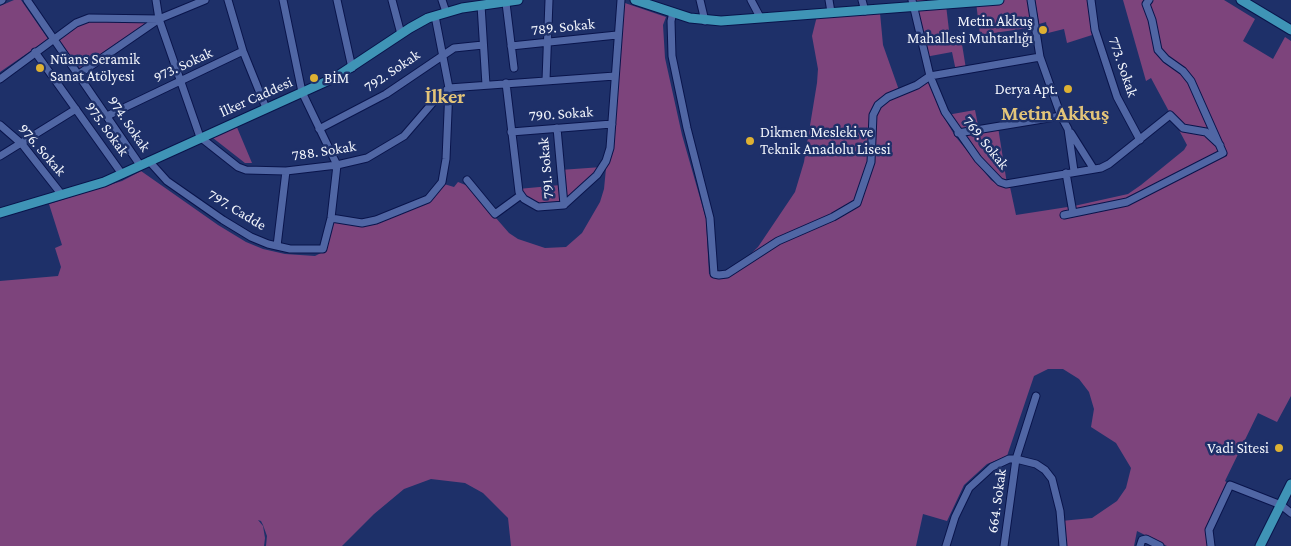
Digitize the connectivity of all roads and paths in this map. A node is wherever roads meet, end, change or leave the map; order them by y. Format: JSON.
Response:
{"nodes":[{"id":1,"x":27,"y":0,"type":"edge"},
{"id":2,"x":156,"y":0,"type":"edge"},
{"id":3,"x":206,"y":0,"type":"edge"},
{"id":4,"x":228,"y":0,"type":"edge"},
{"id":5,"x":283,"y":0,"type":"edge"},
{"id":6,"x":337,"y":0,"type":"edge"},
{"id":7,"x":392,"y":0,"type":"edge"},
{"id":8,"x":442,"y":0,"type":"edge"},
{"id":9,"x":518,"y":0,"type":"edge"},
{"id":10,"x":549,"y":0,"type":"edge"},
{"id":11,"x":621,"y":0,"type":"edge"},
{"id":12,"x":635,"y":0,"type":"edge"},
{"id":13,"x":700,"y":0,"type":"edge"},
{"id":14,"x":751,"y":0,"type":"edge"},
{"id":15,"x":830,"y":0,"type":"edge"},
{"id":16,"x":862,"y":0,"type":"edge"},
{"id":17,"x":999,"y":0,"type":"edge"},
{"id":18,"x":1031,"y":0,"type":"edge"},
{"id":19,"x":1091,"y":0,"type":"edge"},
{"id":20,"x":1149,"y":0,"type":"edge"},
{"id":21,"x":1242,"y":0,"type":"edge"},
{"id":22,"x":973,"y":1,"type":"edge"},
{"id":23,"x":506,"y":3,"type":"junction"},
{"id":24,"x":461,"y":4,"type":"edge"},
{"id":25,"x":912,"y":4,"type":"edge"},
{"id":26,"x":1257,"y":4,"type":"edge"},
{"id":27,"x":481,"y":5,"type":"junction"},
{"id":28,"x":865,"y":11,"type":"junction"},
{"id":29,"x":446,"y":12,"type":"junction"},
{"id":30,"x":673,"y":12,"type":"junction"},
{"id":31,"x":831,"y":12,"type":"junction"},
{"id":32,"x":435,"y":16,"type":"junction"},
{"id":33,"x":760,"y":17,"type":"junction"},
{"id":34,"x":159,"y":19,"type":"junction"},
{"id":35,"x":705,"y":20,"type":"junction"},
{"id":36,"x":1291,"y":30,"type":"edge"},
{"id":37,"x":401,"y":34,"type":"junction"},
{"id":38,"x":617,"y":35,"type":"junction"},
{"id":39,"x":53,"y":38,"type":"junction"},
{"id":40,"x":547,"y":42,"type":"junction"},
{"id":41,"x":483,"y":45,"type":"junction"},
{"id":42,"x":511,"y":46,"type":"junction"},
{"id":43,"x":244,"y":51,"type":"junction"},
{"id":44,"x":35,"y":52,"type":"junction"},
{"id":45,"x":442,"y":54,"type":"junction"},
{"id":46,"x":1040,"y":57,"type":"junction"},
{"id":47,"x":352,"y":68,"type":"junction"},
{"id":48,"x":514,"y":68,"type":"dead end"},
{"id":49,"x":79,"y":74,"type":"junction"},
{"id":50,"x":616,"y":76,"type":"junction"},
{"id":51,"x":930,"y":76,"type":"junction"},
{"id":52,"x":0,"y":79,"type":"edge"},
{"id":53,"x":181,"y":80,"type":"junction"},
{"id":54,"x":546,"y":80,"type":"junction"},
{"id":55,"x":506,"y":83,"type":"junction"},
{"id":56,"x":486,"y":85,"type":"junction"},
{"id":57,"x":449,"y":88,"type":"junction"},
{"id":58,"x":302,"y":92,"type":"junction"},
{"id":59,"x":266,"y":108,"type":"junction"},
{"id":60,"x":76,"y":109,"type":"junction"},
{"id":61,"x":107,"y":116,"type":"junction"},
{"id":62,"x":1061,"y":116,"type":"junction"},
{"id":63,"x":612,"y":124,"type":"junction"},
{"id":64,"x":0,"y":125,"type":"edge"},
{"id":65,"x":556,"y":128,"type":"junction"},
{"id":66,"x":319,"y":129,"type":"junction"},
{"id":67,"x":1068,"y":129,"type":"junction"},
{"id":68,"x":511,"y":132,"type":"junction"},
{"id":69,"x":958,"y":133,"type":"junction"},
{"id":70,"x":200,"y":137,"type":"junction"},
{"id":71,"x":1140,"y":140,"type":"junction"},
{"id":72,"x":22,"y":144,"type":"junction"},
{"id":73,"x":1220,"y":145,"type":"junction"},
{"id":74,"x":0,"y":156,"type":"edge"},
{"id":75,"x":149,"y":161,"type":"junction"},
{"id":76,"x":337,"y":165,"type":"junction"},
{"id":77,"x":140,"y":166,"type":"junction"},
{"id":78,"x":1093,"y":168,"type":"junction"},
{"id":79,"x":286,"y":171,"type":"junction"},
{"id":80,"x":1074,"y":172,"type":"junction"},
{"id":81,"x":1066,"y":173,"type":"junction"},
{"id":82,"x":122,"y":174,"type":"junction"},
{"id":83,"x":467,"y":180,"type":"dead end"},
{"id":84,"x":62,"y":195,"type":"junction"},
{"id":85,"x":520,"y":195,"type":"junction"},
{"id":86,"x":564,"y":206,"type":"junction"},
{"id":87,"x":0,"y":213,"type":"edge"},
{"id":88,"x":1073,"y":213,"type":"junction"},
{"id":89,"x":1064,"y":215,"type":"dead end"},
{"id":90,"x":331,"y":218,"type":"junction"},
{"id":91,"x":277,"y":246,"type":"junction"},
{"id":92,"x":1036,"y":396,"type":"dead end"},
{"id":93,"x":1016,"y":459,"type":"junction"},
{"id":94,"x":1291,"y":484,"type":"edge"},
{"id":95,"x":1281,"y":505,"type":"junction"},
{"id":96,"x":1291,"y":513,"type":"edge"},
{"id":97,"x":946,"y":546,"type":"edge"},
{"id":98,"x":1004,"y":546,"type":"edge"},
{"id":99,"x":1063,"y":546,"type":"edge"},
{"id":100,"x":1140,"y":546,"type":"edge"},
{"id":101,"x":1160,"y":546,"type":"edge"},
{"id":102,"x":1211,"y":546,"type":"edge"},
{"id":103,"x":1260,"y":546,"type":"edge"}],
"edges":[{"from":1,"to":39,"type":"street","name":"974. Sokak"},
{"from":2,"to":34,"type":"street"},
{"from":3,"to":34,"type":"street"},
{"from":4,"to":43,"type":"street"},
{"from":5,"to":58,"type":"street"},
{"from":6,"to":47,"type":"street"},
{"from":7,"to":37,"type":"street"},
{"from":8,"to":29,"type":"street"},
{"from":9,"to":23,"type":"main road","name":"İlker Caddesi"},
{"from":10,"to":40,"type":"street"},
{"from":11,"to":38,"type":"street"},
{"from":12,"to":30,"type":"main road"},
{"from":13,"to":35,"type":"street"},
{"from":14,"to":33,"type":"street"},
{"from":15,"to":31,"type":"street"},
{"from":16,"to":28,"type":"street"},
{"from":17,"to":22,"type":"main road"},
{"from":18,"to":46,"type":"street"},
{"from":19,"to":71,"type":"street","name":"773. Sokak"},
{"from":20,"to":73,"type":"street"},
{"from":21,"to":26,"type":"main road"},
{"from":22,"to":25,"type":"main road"},
{"from":23,"to":27,"type":"main road","name":"İlker Caddesi"},
{"from":23,"to":42,"type":"street"},
{"from":24,"to":27,"type":"main road","name":"İlker Caddesi"},
{"from":24,"to":29,"type":"main road","name":"İlker Caddesi"},
{"from":25,"to":28,"type":"main road"},
{"from":25,"to":51,"type":"street","name":"769. Sokak"},
{"from":26,"to":36,"type":"main road"},
{"from":27,"to":41,"type":"street"},
{"from":28,"to":31,"type":"main road"},
{"from":29,"to":32,"type":"main road","name":"İlker Caddesi"},
{"from":30,"to":35,"type":"main road"},
{"from":30,"to":51,"type":"street"},
{"from":31,"to":33,"type":"main road"},
{"from":32,"to":37,"type":"main road","name":"İlker Caddesi"},
{"from":32,"to":45,"type":"street"},
{"from":33,"to":35,"type":"main road"},
{"from":34,"to":39,"type":"street"},
{"from":34,"to":49,"type":"street"},
{"from":34,"to":53,"type":"street"},
{"from":37,"to":47,"type":"main road","name":"İlker Caddesi"},
{"from":38,"to":40,"type":"street","name":"789. Sokak"},
{"from":38,"to":50,"type":"street"},
{"from":39,"to":44,"type":"street"},
{"from":39,"to":49,"type":"street","name":"974. Sokak"},
{"from":40,"to":42,"type":"street","name":"789. Sokak"},
{"from":40,"to":54,"type":"street"},
{"from":41,"to":45,"type":"street","name":"792. Sokak"},
{"from":41,"to":56,"type":"street"},
{"from":42,"to":48,"type":"street"},
{"from":43,"to":53,"type":"street","name":"973. Sokak"},
{"from":43,"to":59,"type":"street"},
{"from":44,"to":52,"type":"street"},
{"from":44,"to":60,"type":"street","name":"975. Sokak"},
{"from":45,"to":57,"type":"street"},
{"from":45,"to":66,"type":"street","name":"792. Sokak"},
{"from":46,"to":51,"type":"street"},
{"from":46,"to":62,"type":"street"},
{"from":47,"to":58,"type":"main road","name":"İlker Caddesi"},
{"from":49,"to":61,"type":"street","name":"974. Sokak"},
{"from":50,"to":54,"type":"street"},
{"from":50,"to":63,"type":"street"},
{"from":51,"to":69,"type":"street","name":"769. Sokak"},
{"from":53,"to":61,"type":"street","name":"973. Sokak"},
{"from":53,"to":70,"type":"street"},
{"from":54,"to":55,"type":"street"},
{"from":55,"to":56,"type":"street"},
{"from":55,"to":68,"type":"street"},
{"from":56,"to":57,"type":"street"},
{"from":57,"to":76,"type":"street","name":"788. Sokak"},
{"from":57,"to":90,"type":"street"},
{"from":58,"to":59,"type":"main road","name":"İlker Caddesi"},
{"from":58,"to":66,"type":"street"},
{"from":59,"to":70,"type":"main road","name":"İlker Caddesi"},
{"from":60,"to":72,"type":"street"},
{"from":60,"to":82,"type":"street","name":"975. Sokak"},
{"from":61,"to":77,"type":"street","name":"974. Sokak"},
{"from":62,"to":67,"type":"street"},
{"from":62,"to":69,"type":"street"},
{"from":63,"to":65,"type":"street","name":"790. Sokak"},
{"from":63,"to":86,"type":"street"},
{"from":64,"to":72,"type":"street","name":"976. Sokak"},
{"from":65,"to":68,"type":"street","name":"790. Sokak"},
{"from":65,"to":86,"type":"street","name":"791. Sokak"},
{"from":66,"to":76,"type":"street"},
{"from":67,"to":78,"type":"street"},
{"from":67,"to":80,"type":"street"},
{"from":68,"to":85,"type":"street"},
{"from":69,"to":81,"type":"street","name":"769. Sokak"},
{"from":70,"to":75,"type":"main road","name":"İlker Caddesi"},
{"from":70,"to":79,"type":"street","name":"788. Sokak"},
{"from":71,"to":73,"type":"street","name":"769. Sokak"},
{"from":71,"to":78,"type":"street","name":"769. Sokak"},
{"from":72,"to":74,"type":"street"},
{"from":72,"to":84,"type":"street","name":"976. Sokak"},
{"from":73,"to":88,"type":"street"},
{"from":75,"to":77,"type":"main road","name":"İlker Caddesi"},
{"from":75,"to":91,"type":"street","name":"797. Cadde"},
{"from":76,"to":79,"type":"street","name":"788. Sokak"},
{"from":76,"to":90,"type":"street"},
{"from":77,"to":82,"type":"main road","name":"İlker Caddesi"},
{"from":78,"to":80,"type":"street","name":"769. Sokak"},
{"from":79,"to":91,"type":"street"},
{"from":80,"to":81,"type":"street","name":"769. Sokak"},
{"from":81,"to":88,"type":"street"},
{"from":82,"to":84,"type":"main road","name":"İlker Caddesi"},
{"from":83,"to":85,"type":"street"},
{"from":84,"to":87,"type":"main road","name":"İlker Caddesi"},
{"from":85,"to":86,"type":"street"},
{"from":88,"to":89,"type":"street"},
{"from":90,"to":91,"type":"street","name":"797. Cadde"},
{"from":92,"to":93,"type":"street","name":"664. Sokak"},
{"from":93,"to":97,"type":"street"},
{"from":93,"to":98,"type":"street","name":"664. Sokak"},
{"from":93,"to":99,"type":"street"},
{"from":94,"to":95,"type":"main road"},
{"from":95,"to":96,"type":"street"},
{"from":95,"to":102,"type":"street"},
{"from":95,"to":103,"type":"main road"},
{"from":100,"to":101,"type":"street"}]}
